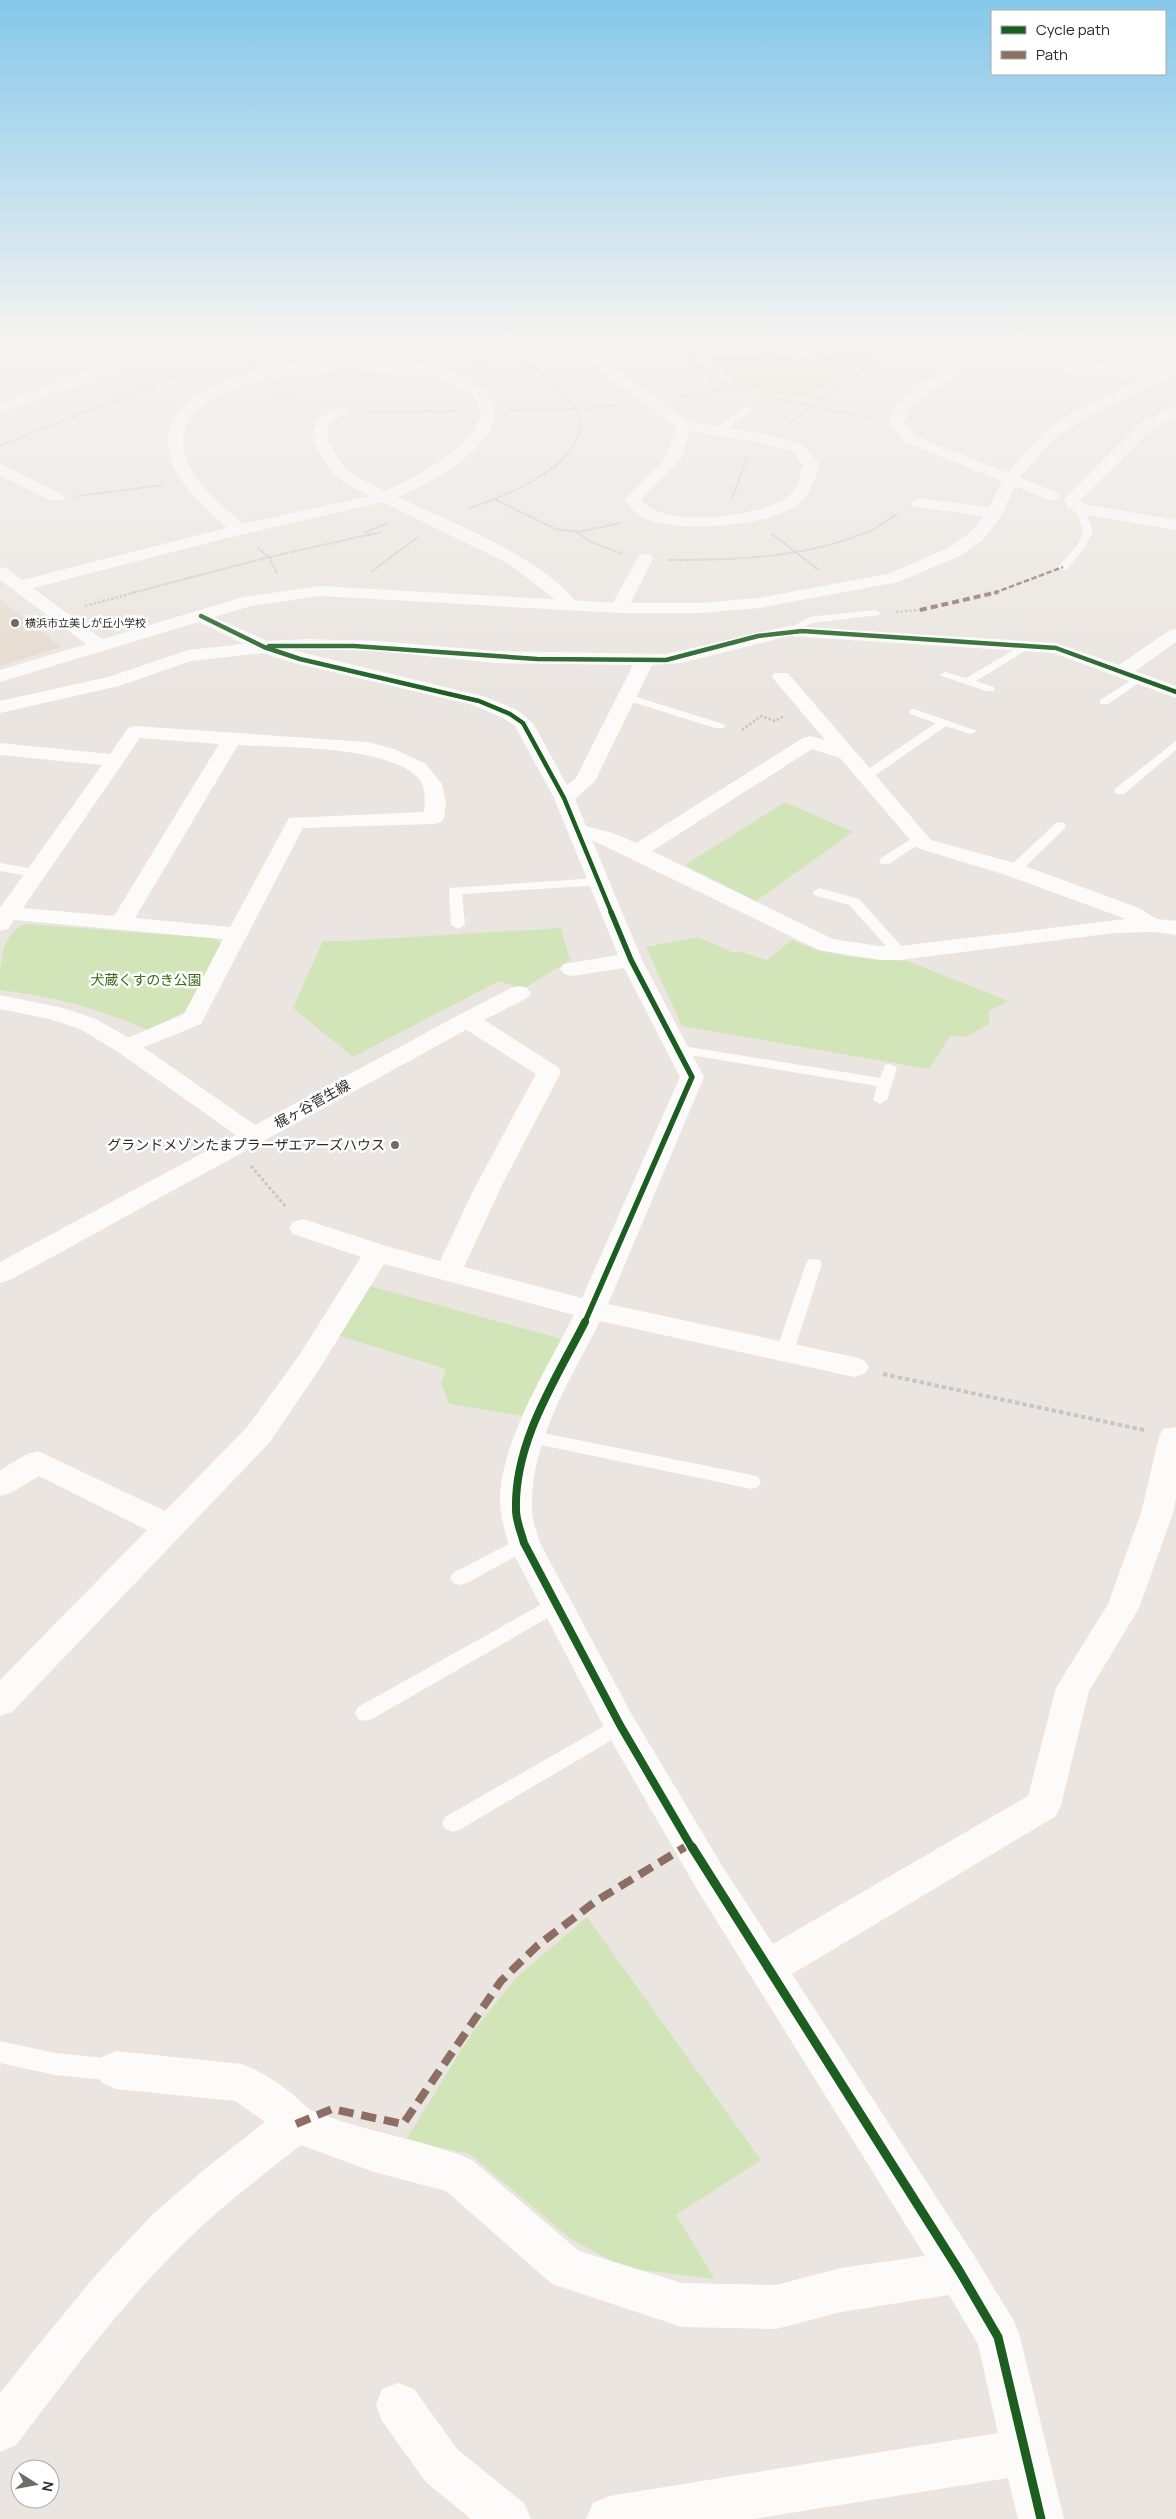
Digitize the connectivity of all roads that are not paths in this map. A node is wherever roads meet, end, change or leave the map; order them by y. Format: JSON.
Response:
{"nodes":[{"id":1,"x":180,"y":461,"type":"edge"},
{"id":2,"x":332,"y":461,"type":"edge"},
{"id":3,"x":455,"y":461,"type":"edge"},
{"id":4,"x":671,"y":461,"type":"edge"},
{"id":5,"x":810,"y":461,"type":"edge"},
{"id":6,"x":963,"y":461,"type":"edge"},
{"id":7,"x":1027,"y":461,"type":"edge"},
{"id":8,"x":1111,"y":461,"type":"edge"},
{"id":9,"x":0,"y":469,"type":"edge"},
{"id":10,"x":1010,"y":480,"type":"junction"},
{"id":11,"x":385,"y":496,"type":"junction"},
{"id":12,"x":1052,"y":496,"type":"dead end"},
{"id":13,"x":56,"y":497,"type":"dead end"},
{"id":14,"x":918,"y":503,"type":"road end"},
{"id":15,"x":1074,"y":505,"type":"junction"},
{"id":16,"x":995,"y":513,"type":"junction"},
{"id":17,"x":1176,"y":525,"type":"edge"},
{"id":18,"x":239,"y":530,"type":"junction"},
{"id":19,"x":645,"y":559,"type":"road end"},
{"id":20,"x":1063,"y":567,"type":"dead end"},
{"id":21,"x":0,"y":572,"type":"edge"},
{"id":22,"x":20,"y":586,"type":"junction"},
{"id":23,"x":569,"y":605,"type":"junction"},
{"id":24,"x":619,"y":608,"type":"junction"},
{"id":25,"x":875,"y":613,"type":"dead end"},
{"id":26,"x":201,"y":616,"type":"junction"},
{"id":27,"x":789,"y":631,"type":"junction"},
{"id":28,"x":1176,"y":634,"type":"edge"},
{"id":29,"x":100,"y":646,"type":"junction"},
{"id":30,"x":1024,"y":646,"type":"junction"},
{"id":31,"x":264,"y":647,"type":"junction"},
{"id":32,"x":645,"y":660,"type":"junction"},
{"id":33,"x":1121,"y":672,"type":"junction"},
{"id":34,"x":945,"y":675,"type":"dead end"},
{"id":35,"x":0,"y":676,"type":"edge"},
{"id":36,"x":781,"y":677,"type":"dead end"},
{"id":37,"x":1138,"y":678,"type":"junction"},
{"id":38,"x":967,"y":682,"type":"junction"},
{"id":39,"x":990,"y":689,"type":"dead end"},
{"id":40,"x":1176,"y":692,"type":"edge"},
{"id":41,"x":627,"y":697,"type":"junction"},
{"id":42,"x":1104,"y":702,"type":"dead end"},
{"id":43,"x":0,"y":707,"type":"edge"},
{"id":44,"x":914,"y":712,"type":"dead end"},
{"id":45,"x":945,"y":722,"type":"junction"},
{"id":46,"x":719,"y":726,"type":"road end"},
{"id":47,"x":971,"y":731,"type":"dead end"},
{"id":48,"x":232,"y":738,"type":"junction"},
{"id":49,"x":1176,"y":744,"type":"edge"},
{"id":50,"x":0,"y":749,"type":"edge"},
{"id":51,"x":847,"y":754,"type":"junction"},
{"id":52,"x":115,"y":760,"type":"junction"},
{"id":53,"x":866,"y":776,"type":"junction"},
{"id":54,"x":1120,"y":791,"type":"dead end"},
{"id":55,"x":564,"y":798,"type":"junction"},
{"id":56,"x":1060,"y":826,"type":"dead end"},
{"id":57,"x":577,"y":830,"type":"junction"},
{"id":58,"x":918,"y":839,"type":"junction"},
{"id":59,"x":637,"y":852,"type":"junction"},
{"id":60,"x":885,"y":861,"type":"dead end"},
{"id":61,"x":0,"y":867,"type":"edge"},
{"id":62,"x":1014,"y":870,"type":"junction"},
{"id":63,"x":35,"y":873,"type":"junction"},
{"id":64,"x":598,"y":882,"type":"junction"},
{"id":65,"x":820,"y":892,"type":"dead end"},
{"id":66,"x":865,"y":894,"type":"dead end"},
{"id":67,"x":854,"y":902,"type":"junction"},
{"id":68,"x":4,"y":918,"type":"edge"},
{"id":69,"x":121,"y":923,"type":"junction"},
{"id":70,"x":458,"y":925,"type":"dead end"},
{"id":71,"x":1154,"y":925,"type":"junction"},
{"id":72,"x":1176,"y":928,"type":"edge"},
{"id":73,"x":238,"y":934,"type":"junction"},
{"id":74,"x":900,"y":954,"type":"junction"},
{"id":75,"x":631,"y":960,"type":"junction"},
{"id":76,"x":572,"y":969,"type":"dead end"},
{"id":77,"x":520,"y":993,"type":"dead end"},
{"id":78,"x":0,"y":1002,"type":"edge"},
{"id":79,"x":466,"y":1020,"type":"junction"},
{"id":80,"x":127,"y":1047,"type":"junction"},
{"id":81,"x":677,"y":1049,"type":"junction"},
{"id":82,"x":890,"y":1068,"type":"dead end"},
{"id":83,"x":885,"y":1083,"type":"junction"},
{"id":84,"x":880,"y":1100,"type":"dead end"},
{"id":85,"x":254,"y":1136,"type":"junction"},
{"id":86,"x":303,"y":1228,"type":"road end"},
{"id":87,"x":377,"y":1253,"type":"junction"},
{"id":88,"x":814,"y":1264,"type":"dead end"},
{"id":89,"x":448,"y":1272,"type":"junction"},
{"id":90,"x":0,"y":1274,"type":"edge"},
{"id":91,"x":591,"y":1310,"type":"junction"},
{"id":92,"x":785,"y":1351,"type":"junction"},
{"id":93,"x":854,"y":1367,"type":"road end"},
{"id":94,"x":528,"y":1436,"type":"junction"},
{"id":95,"x":1174,"y":1438,"type":"dead end"},
{"id":96,"x":752,"y":1482,"type":"dead end"},
{"id":97,"x":0,"y":1485,"type":"edge"},
{"id":98,"x":168,"y":1526,"type":"junction"},
{"id":99,"x":524,"y":1543,"type":"junction"},
{"id":100,"x":460,"y":1578,"type":"dead end"},
{"id":101,"x":558,"y":1603,"type":"junction"},
{"id":102,"x":0,"y":1702,"type":"edge"},
{"id":103,"x":365,"y":1712,"type":"dead end"},
{"id":104,"x":620,"y":1725,"type":"junction"},
{"id":105,"x":453,"y":1823,"type":"dead end"},
{"id":106,"x":767,"y":1968,"type":"junction"},
{"id":107,"x":0,"y":2052,"type":"edge"},
{"id":108,"x":116,"y":2070,"type":"joint"},
{"id":109,"x":296,"y":2124,"type":"junction"},
{"id":110,"x":960,"y":2272,"type":"junction"},
{"id":111,"x":398,"y":2405,"type":"dead end"},
{"id":112,"x":0,"y":2429,"type":"edge"},
{"id":113,"x":1025,"y":2452,"type":"junction"},
{"id":114,"x":508,"y":2519,"type":"edge"},
{"id":115,"x":609,"y":2519,"type":"edge"},
{"id":116,"x":1041,"y":2519,"type":"edge"}],
"edges":[{"from":1,"to":18,"type":"street"},
{"from":2,"to":11,"type":"street"},
{"from":3,"to":11,"type":"street"},
{"from":4,"to":5,"type":"street"},
{"from":6,"to":10,"type":"street"},
{"from":7,"to":10,"type":"street"},
{"from":8,"to":15,"type":"street"},
{"from":9,"to":13,"type":"street"},
{"from":10,"to":12,"type":"street"},
{"from":10,"to":16,"type":"street"},
{"from":11,"to":18,"type":"street"},
{"from":11,"to":23,"type":"street"},
{"from":14,"to":16,"type":"street"},
{"from":15,"to":17,"type":"street"},
{"from":15,"to":20,"type":"lane"},
{"from":16,"to":24,"type":"street"},
{"from":18,"to":22,"type":"street"},
{"from":19,"to":24,"type":"street"},
{"from":21,"to":22,"type":"street"},
{"from":22,"to":29,"type":"street"},
{"from":23,"to":24,"type":"street"},
{"from":23,"to":26,"type":"street"},
{"from":25,"to":27,"type":"lane"},
{"from":26,"to":29,"type":"street"},
{"from":26,"to":31,"type":"street"},
{"from":27,"to":30,"type":"street"},
{"from":27,"to":32,"type":"street"},
{"from":28,"to":33,"type":"street"},
{"from":29,"to":35,"type":"street"},
{"from":30,"to":33,"type":"street"},
{"from":30,"to":38,"type":"lane"},
{"from":31,"to":32,"type":"street"},
{"from":31,"to":43,"type":"street"},
{"from":31,"to":55,"type":"street"},
{"from":32,"to":41,"type":"street"},
{"from":33,"to":37,"type":"street"},
{"from":34,"to":38,"type":"lane"},
{"from":36,"to":51,"type":"street"},
{"from":37,"to":40,"type":"street"},
{"from":37,"to":42,"type":"lane"},
{"from":38,"to":39,"type":"lane"},
{"from":41,"to":46,"type":"lane"},
{"from":41,"to":55,"type":"street"},
{"from":44,"to":45,"type":"lane"},
{"from":45,"to":47,"type":"lane"},
{"from":45,"to":53,"type":"lane"},
{"from":48,"to":52,"type":"street"},
{"from":48,"to":69,"type":"street"},
{"from":48,"to":73,"type":"street"},
{"from":49,"to":54,"type":"lane"},
{"from":50,"to":52,"type":"street"},
{"from":51,"to":53,"type":"street"},
{"from":51,"to":59,"type":"street"},
{"from":52,"to":63,"type":"street"},
{"from":53,"to":58,"type":"street"},
{"from":55,"to":57,"type":"street"},
{"from":56,"to":62,"type":"lane"},
{"from":57,"to":59,"type":"street"},
{"from":57,"to":64,"type":"street"},
{"from":58,"to":60,"type":"lane"},
{"from":58,"to":62,"type":"street"},
{"from":59,"to":74,"type":"street"},
{"from":61,"to":63,"type":"lane"},
{"from":62,"to":71,"type":"street"},
{"from":63,"to":68,"type":"street"},
{"from":64,"to":70,"type":"lane"},
{"from":64,"to":75,"type":"street"},
{"from":65,"to":67,"type":"lane"},
{"from":66,"to":67,"type":"lane"},
{"from":67,"to":74,"type":"lane"},
{"from":68,"to":69,"type":"street"},
{"from":69,"to":73,"type":"street"},
{"from":71,"to":72,"type":"street"},
{"from":71,"to":74,"type":"street"},
{"from":73,"to":80,"type":"street"},
{"from":75,"to":76,"type":"street"},
{"from":75,"to":81,"type":"street"},
{"from":77,"to":79,"type":"street","name":"梶ヶ谷菅生線"},
{"from":78,"to":80,"type":"street"},
{"from":79,"to":85,"type":"street","name":"梶ヶ谷菅生線"},
{"from":79,"to":89,"type":"street"},
{"from":80,"to":85,"type":"street"},
{"from":81,"to":83,"type":"lane"},
{"from":81,"to":91,"type":"street"},
{"from":82,"to":83,"type":"lane"},
{"from":83,"to":84,"type":"lane"},
{"from":85,"to":90,"type":"street","name":"梶ヶ谷菅生線"},
{"from":86,"to":87,"type":"street"},
{"from":87,"to":89,"type":"street"},
{"from":87,"to":98,"type":"street"},
{"from":88,"to":92,"type":"lane"},
{"from":89,"to":91,"type":"street"},
{"from":91,"to":92,"type":"street"},
{"from":91,"to":94,"type":"street"},
{"from":92,"to":93,"type":"street"},
{"from":94,"to":96,"type":"lane"},
{"from":94,"to":99,"type":"street"},
{"from":95,"to":106,"type":"street"},
{"from":97,"to":98,"type":"street"},
{"from":98,"to":102,"type":"street"},
{"from":99,"to":100,"type":"lane"},
{"from":99,"to":101,"type":"street"},
{"from":101,"to":103,"type":"lane"},
{"from":101,"to":104,"type":"street"},
{"from":104,"to":105,"type":"lane"},
{"from":104,"to":106,"type":"street"},
{"from":106,"to":110,"type":"street"},
{"from":107,"to":108,"type":"lane"},
{"from":108,"to":109,"type":"street"},
{"from":109,"to":110,"type":"street"},
{"from":109,"to":112,"type":"street"},
{"from":110,"to":113,"type":"street"},
{"from":111,"to":114,"type":"street"},
{"from":113,"to":115,"type":"street"},
{"from":113,"to":116,"type":"street"}]}
